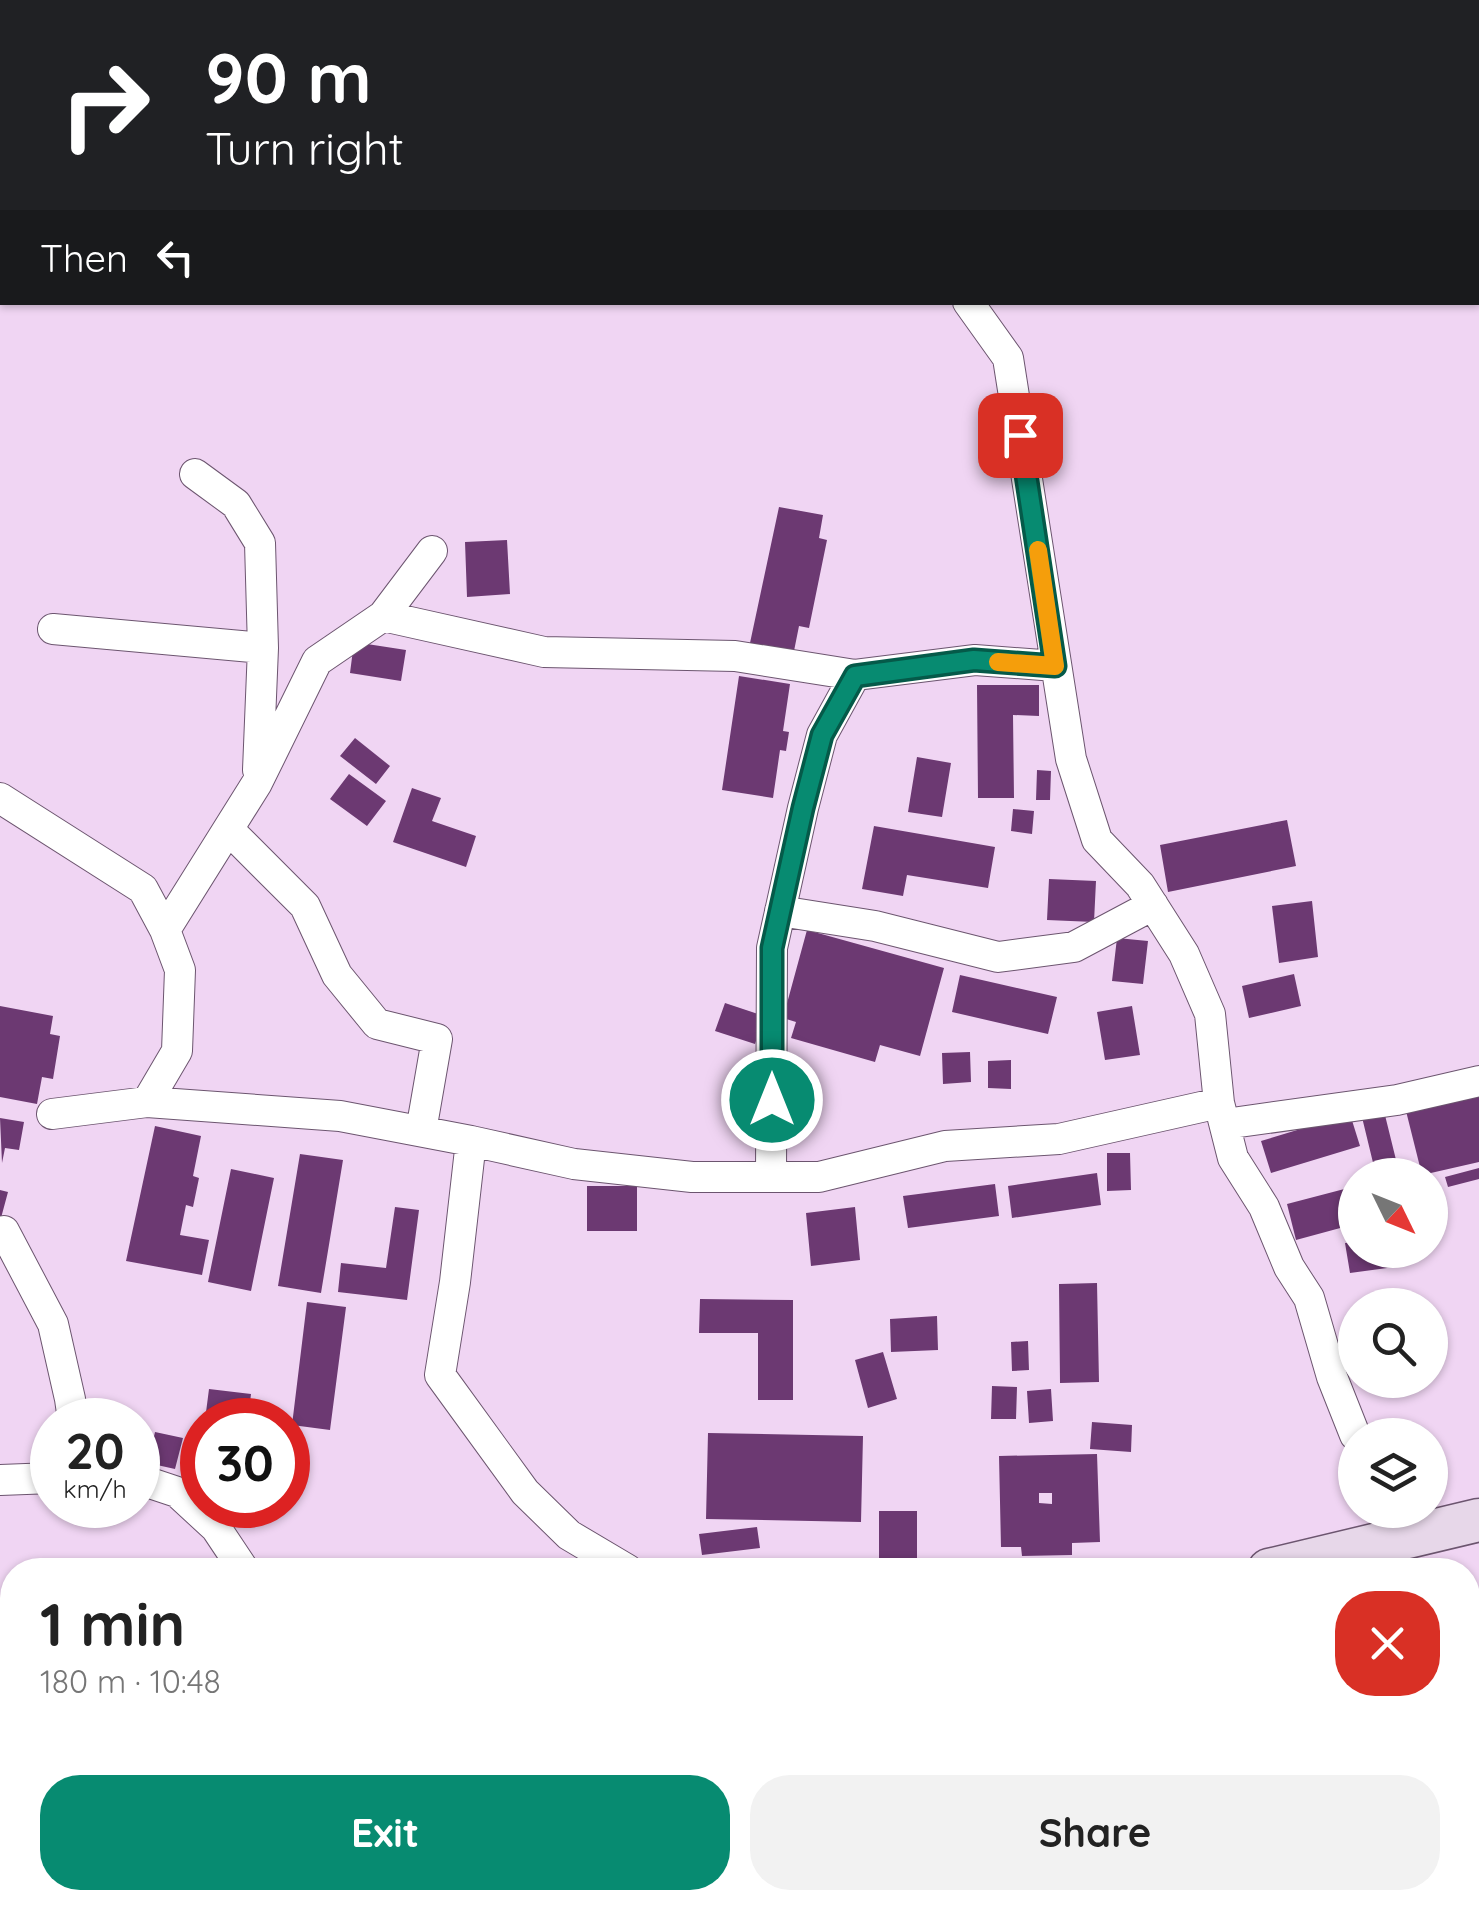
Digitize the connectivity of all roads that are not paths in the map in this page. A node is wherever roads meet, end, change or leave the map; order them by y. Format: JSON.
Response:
{"nodes":[{"id":1,"x":970,"y":305,"type":"edge"},
{"id":2,"x":195,"y":474,"type":"dead end"},
{"id":3,"x":432,"y":551,"type":"dead end"},
{"id":4,"x":383,"y":616,"type":"junction"},
{"id":5,"x":53,"y":629,"type":"dead end"},
{"id":6,"x":263,"y":648,"type":"junction"},
{"id":7,"x":1055,"y":666,"type":"junction"},
{"id":8,"x":855,"y":676,"type":"junction"},
{"id":9,"x":257,"y":783,"type":"junction"},
{"id":10,"x":0,"y":798,"type":"edge"},
{"id":11,"x":229,"y":830,"type":"junction"},
{"id":12,"x":1153,"y":905,"type":"junction"},
{"id":13,"x":780,"y":912,"type":"junction"},
{"id":14,"x":165,"y":930,"type":"junction"},
{"id":15,"x":1479,"y":1081,"type":"edge"},
{"id":16,"x":147,"y":1102,"type":"junction"},
{"id":17,"x":52,"y":1114,"type":"dead end"},
{"id":18,"x":1222,"y":1114,"type":"junction"},
{"id":19,"x":421,"y":1131,"type":"junction"},
{"id":20,"x":471,"y":1140,"type":"junction"},
{"id":21,"x":772,"y":1177,"type":"junction"},
{"id":22,"x":4,"y":1231,"type":"dead end"},
{"id":23,"x":68,"y":1398,"type":"edge"},
{"id":24,"x":1348,"y":1418,"type":"edge"},
{"id":25,"x":30,"y":1479,"type":"edge"},
{"id":26,"x":0,"y":1480,"type":"edge"},
{"id":27,"x":160,"y":1487,"type":"edge"},
{"id":28,"x":1479,"y":1520,"type":"edge"},
{"id":29,"x":1448,"y":1522,"type":"edge"},
{"id":30,"x":1383,"y":1528,"type":"edge"},
{"id":31,"x":236,"y":1558,"type":"edge"},
{"id":32,"x":608,"y":1558,"type":"edge"},
{"id":33,"x":1301,"y":1558,"type":"edge"}],
"edges":[{"from":1,"to":7,"type":"street"},
{"from":2,"to":6,"type":"street"},
{"from":3,"to":4,"type":"street"},
{"from":4,"to":8,"type":"street"},
{"from":4,"to":9,"type":"street"},
{"from":5,"to":6,"type":"street"},
{"from":6,"to":9,"type":"street"},
{"from":7,"to":8,"type":"street"},
{"from":7,"to":12,"type":"street"},
{"from":8,"to":13,"type":"street"},
{"from":9,"to":11,"type":"street"},
{"from":10,"to":14,"type":"street"},
{"from":11,"to":14,"type":"street"},
{"from":11,"to":19,"type":"street"},
{"from":12,"to":13,"type":"street"},
{"from":12,"to":18,"type":"street"},
{"from":13,"to":21,"type":"street"},
{"from":14,"to":16,"type":"street"},
{"from":15,"to":18,"type":"street"},
{"from":16,"to":17,"type":"street"},
{"from":16,"to":19,"type":"street"},
{"from":18,"to":21,"type":"street"},
{"from":18,"to":24,"type":"street"},
{"from":19,"to":20,"type":"street"},
{"from":20,"to":21,"type":"street"},
{"from":20,"to":32,"type":"street"},
{"from":22,"to":23,"type":"street"},
{"from":25,"to":26,"type":"street"},
{"from":27,"to":31,"type":"street"},
{"from":28,"to":29,"type":"street"},
{"from":30,"to":33,"type":"street"}]}
